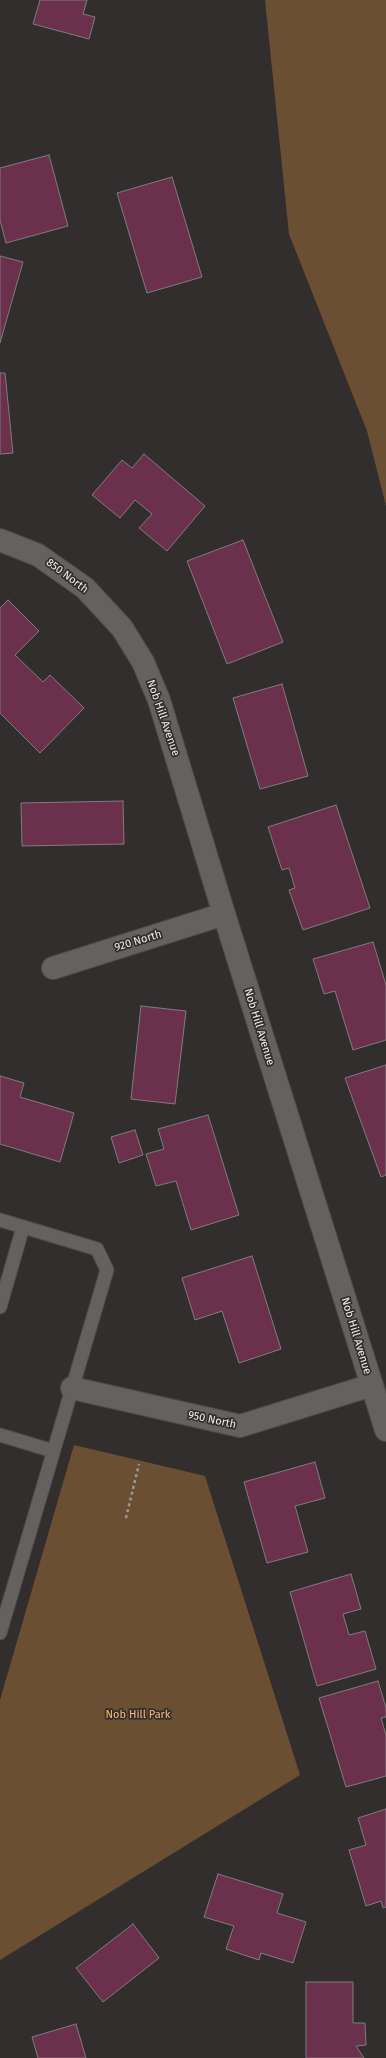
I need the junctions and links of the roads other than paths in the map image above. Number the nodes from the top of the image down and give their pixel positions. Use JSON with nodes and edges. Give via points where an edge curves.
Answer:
{"nodes":[{"id":1,"x":0,"y":540,"type":"edge"},
{"id":2,"x":122,"y":628,"type":"joint"},
{"id":3,"x":224,"y":914,"type":"junction"},
{"id":4,"x":53,"y":968,"type":"dead end"},
{"id":5,"x":0,"y":1220,"type":"edge"},
{"id":6,"x":23,"y":1227,"type":"junction"},
{"id":7,"x":0,"y":1307,"type":"edge"},
{"id":8,"x":372,"y":1385,"type":"junction"},
{"id":9,"x":72,"y":1388,"type":"junction"},
{"id":10,"x":386,"y":1430,"type":"edge"},
{"id":11,"x":0,"y":1435,"type":"edge"},
{"id":12,"x":53,"y":1451,"type":"junction"},
{"id":13,"x":0,"y":1632,"type":"edge"}],
"edges":[{"from":1,"to":2,"type":"street","name":"850 North","via":[[38,555],[85,588]]},
{"from":2,"to":3,"type":"street","name":"Nob Hill Avenue","via":[[143,662],[159,700]]},
{"from":3,"to":4,"type":"street","name":"920 North"},
{"from":3,"to":8,"type":"street","name":"Nob Hill Avenue"},
{"from":5,"to":6,"type":"lane"},
{"from":6,"to":7,"type":"lane"},
{"from":6,"to":9,"type":"lane","via":[[97,1248],[107,1270]]},
{"from":8,"to":9,"type":"street","name":"950 North","via":[[240,1426]]},
{"from":8,"to":10,"type":"street","name":"Nob Hill Avenue"},
{"from":9,"to":12,"type":"lane"},
{"from":11,"to":12,"type":"lane"},
{"from":12,"to":13,"type":"lane"}]}
